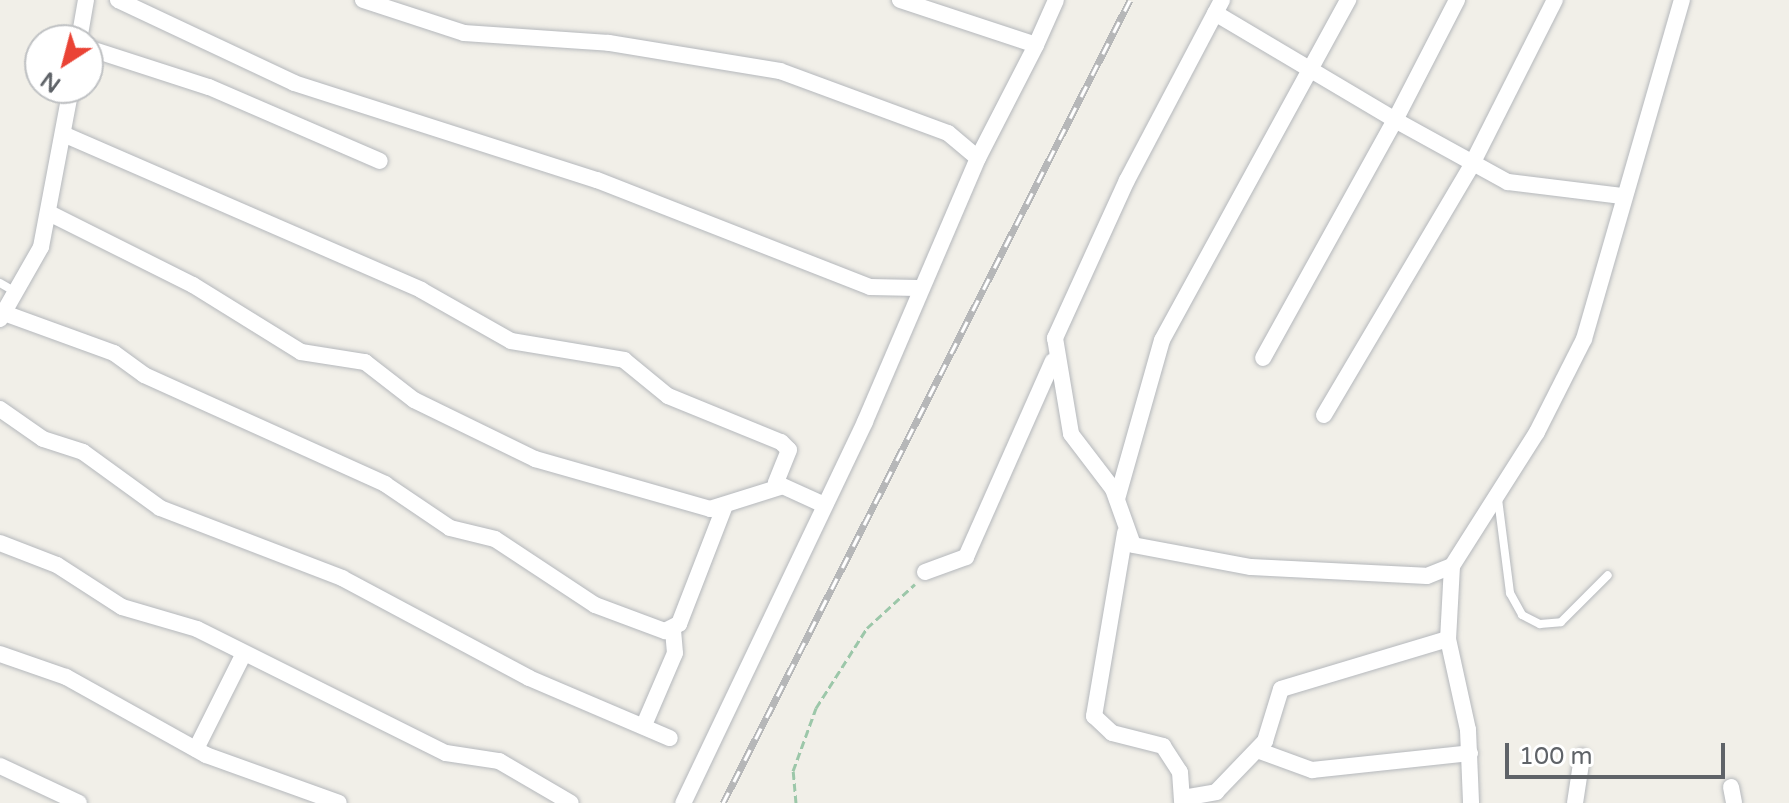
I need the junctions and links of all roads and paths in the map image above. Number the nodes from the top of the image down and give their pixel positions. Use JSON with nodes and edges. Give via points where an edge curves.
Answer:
{"nodes":[{"id":1,"x":86,"y":0,"type":"edge"},
{"id":2,"x":118,"y":0,"type":"edge"},
{"id":3,"x":363,"y":0,"type":"edge"},
{"id":4,"x":900,"y":0,"type":"edge"},
{"id":5,"x":1056,"y":0,"type":"edge"},
{"id":6,"x":1348,"y":0,"type":"edge"},
{"id":7,"x":1457,"y":0,"type":"edge"},
{"id":8,"x":1555,"y":0,"type":"edge"},
{"id":9,"x":1682,"y":0,"type":"edge"},
{"id":10,"x":1219,"y":7,"type":"edge"},
{"id":11,"x":82,"y":24,"type":"edge"},
{"id":12,"x":1036,"y":45,"type":"junction"},
{"id":13,"x":104,"y":53,"type":"edge"},
{"id":14,"x":1312,"y":71,"type":"junction"},
{"id":15,"x":68,"y":104,"type":"edge"},
{"id":16,"x":1395,"y":120,"type":"junction"},
{"id":17,"x":63,"y":134,"type":"junction"},
{"id":18,"x":978,"y":158,"type":"junction"},
{"id":19,"x":380,"y":161,"type":"dead end"},
{"id":20,"x":1471,"y":166,"type":"junction"},
{"id":21,"x":1622,"y":196,"type":"junction"},
{"id":22,"x":51,"y":214,"type":"junction"},
{"id":23,"x":0,"y":283,"type":"edge"},
{"id":24,"x":917,"y":288,"type":"junction"},
{"id":25,"x":18,"y":293,"type":"junction"},
{"id":26,"x":2,"y":316,"type":"edge"},
{"id":27,"x":1263,"y":358,"type":"dead end"},
{"id":28,"x":1053,"y":361,"type":"junction"},
{"id":29,"x":0,"y":409,"type":"edge"},
{"id":30,"x":1324,"y":415,"type":"dead end"},
{"id":31,"x":780,"y":487,"type":"junction"},
{"id":32,"x":1496,"y":490,"type":"junction"},
{"id":33,"x":1117,"y":499,"type":"junction"},
{"id":34,"x":822,"y":504,"type":"junction"},
{"id":35,"x":724,"y":508,"type":"junction"},
{"id":36,"x":1125,"y":533,"type":"junction"},
{"id":37,"x":0,"y":543,"type":"edge"},
{"id":38,"x":1452,"y":566,"type":"junction"},
{"id":39,"x":925,"y":572,"type":"joint"},
{"id":40,"x":1608,"y":575,"type":"dead end"},
{"id":41,"x":673,"y":631,"type":"junction"},
{"id":42,"x":1448,"y":639,"type":"junction"},
{"id":43,"x":244,"y":653,"type":"junction"},
{"id":44,"x":0,"y":654,"type":"edge"},
{"id":45,"x":644,"y":725,"type":"junction"},
{"id":46,"x":670,"y":738,"type":"dead end"},
{"id":47,"x":196,"y":749,"type":"junction"},
{"id":48,"x":1257,"y":750,"type":"junction"},
{"id":49,"x":1470,"y":753,"type":"junction"},
{"id":50,"x":1582,"y":757,"type":"dead end"},
{"id":51,"x":0,"y":766,"type":"edge"},
{"id":52,"x":1182,"y":800,"type":"edge"},
{"id":53,"x":79,"y":803,"type":"edge"},
{"id":54,"x":339,"y":803,"type":"edge"},
{"id":55,"x":571,"y":803,"type":"edge"},
{"id":56,"x":683,"y":803,"type":"edge"},
{"id":57,"x":796,"y":803,"type":"edge"},
{"id":58,"x":1471,"y":803,"type":"edge"},
{"id":59,"x":1575,"y":803,"type":"edge"}],
"edges":[{"from":1,"to":11,"type":"street"},
{"from":2,"to":24,"type":"street","via":[[294,83],[597,180],[870,287]]},
{"from":3,"to":18,"type":"street","via":[[464,33],[609,43],[780,71],[948,133]]},
{"from":4,"to":12,"type":"street"},
{"from":5,"to":12,"type":"street"},
{"from":6,"to":14,"type":"street"},
{"from":7,"to":16,"type":"street"},
{"from":8,"to":20,"type":"street"},
{"from":9,"to":21,"type":"street"},
{"from":10,"to":14,"type":"street"},
{"from":10,"to":28,"type":"street","via":[[1090,256],[1055,338]]},
{"from":12,"to":18,"type":"street"},
{"from":13,"to":19,"type":"street","via":[[209,87]]},
{"from":14,"to":16,"type":"street"},
{"from":14,"to":33,"type":"street","via":[[1225,215],[1162,340]]},
{"from":15,"to":17,"type":"street"},
{"from":16,"to":20,"type":"street"},
{"from":16,"to":27,"type":"street"},
{"from":17,"to":22,"type":"street"},
{"from":17,"to":31,"type":"street","via":[[421,290],[511,341],[624,360],[668,396],[788,447],[776,477]]},
{"from":18,"to":24,"type":"street","via":[[964,203]]},
{"from":20,"to":21,"type":"street","via":[[1528,188]]},
{"from":20,"to":30,"type":"street"},
{"from":21,"to":32,"type":"street","via":[[1584,339],[1537,432]]},
{"from":22,"to":25,"type":"street"},
{"from":22,"to":35,"type":"street","via":[[193,285],[301,352],[365,362],[414,400],[535,459],[607,477],[649,497]]},
{"from":23,"to":25,"type":"lane"},
{"from":24,"to":34,"type":"street","via":[[865,422]]},
{"from":25,"to":26,"type":"street"},
{"from":26,"to":41,"type":"street","via":[[114,353],[144,375],[385,484],[450,528],[495,539],[595,605]]},
{"from":28,"to":33,"type":"street","via":[[1071,434]]},
{"from":28,"to":39,"type":"street","via":[[966,557]]},
{"from":29,"to":45,"type":"street","via":[[43,439],[83,452],[160,508],[342,578],[529,678]]},
{"from":31,"to":34,"type":"street"},
{"from":31,"to":35,"type":"street"},
{"from":32,"to":38,"type":"street"},
{"from":32,"to":40,"type":"lane","via":[[1510,593],[1522,615],[1540,624],[1561,622]]},
{"from":33,"to":36,"type":"street"},
{"from":34,"to":56,"type":"street"},
{"from":35,"to":41,"type":"street"},
{"from":36,"to":38,"type":"street","via":[[1139,547],[1251,567],[1427,576]]},
{"from":36,"to":52,"type":"street","via":[[1094,716],[1112,733],[1163,746],[1175,759]]},
{"from":37,"to":43,"type":"street","via":[[57,565],[122,607],[176,620]]},
{"from":38,"to":42,"type":"street"},
{"from":39,"to":57,"type":"path","via":[[867,628],[816,708],[793,771]]},
{"from":41,"to":45,"type":"street","via":[[675,653]]},
{"from":42,"to":48,"type":"street","via":[[1281,689],[1268,736]]},
{"from":42,"to":49,"type":"street"},
{"from":43,"to":47,"type":"street"},
{"from":43,"to":55,"type":"street","via":[[446,753],[499,761]]},
{"from":44,"to":47,"type":"street","via":[[66,677]]},
{"from":45,"to":46,"type":"street"},
{"from":47,"to":54,"type":"street"},
{"from":48,"to":49,"type":"street","via":[[1312,770]]},
{"from":48,"to":52,"type":"street","via":[[1216,792]]},
{"from":49,"to":58,"type":"street"},
{"from":50,"to":59,"type":"street"},
{"from":51,"to":53,"type":"street"}]}
